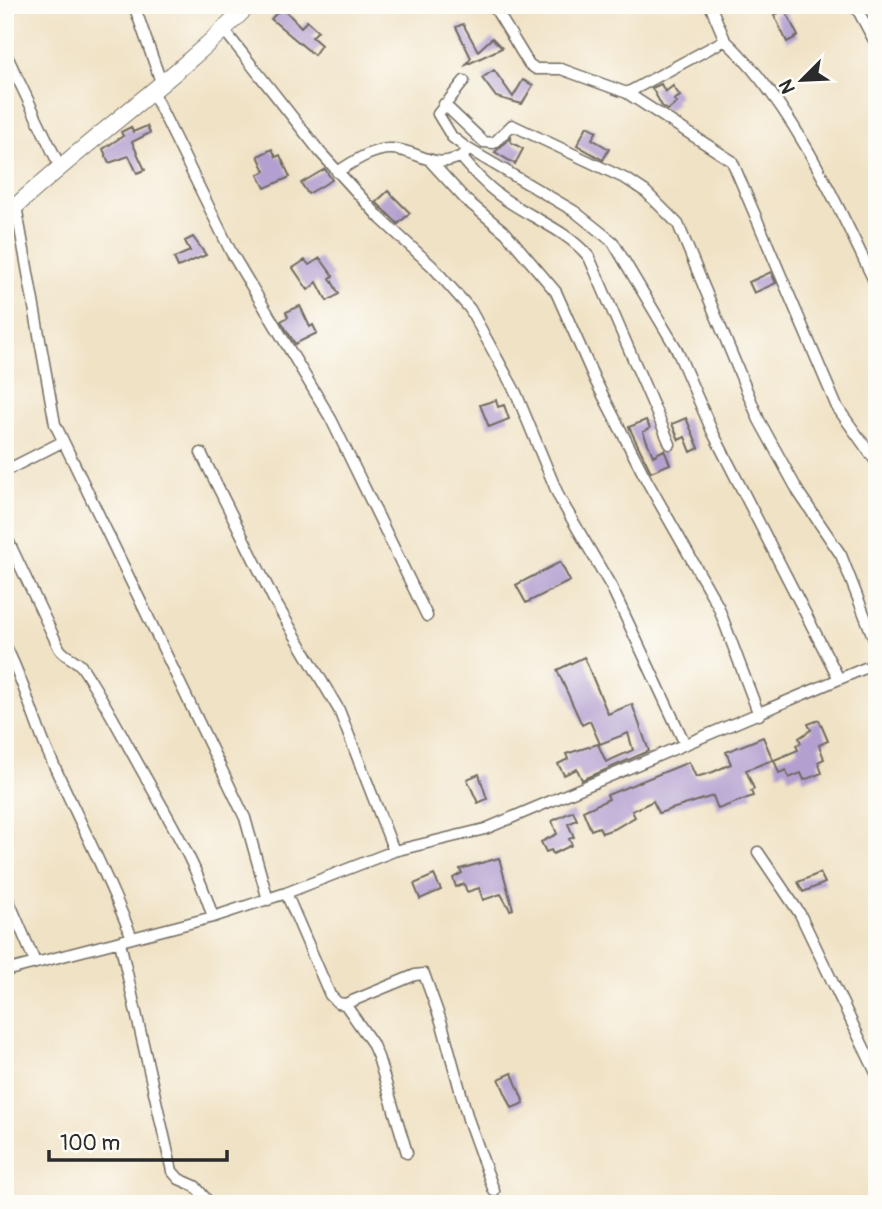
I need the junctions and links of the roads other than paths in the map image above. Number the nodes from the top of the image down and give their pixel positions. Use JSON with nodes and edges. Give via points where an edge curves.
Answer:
{"nodes":[{"id":1,"x":134,"y":5,"type":"edge"},
{"id":2,"x":249,"y":5,"type":"edge"},
{"id":3,"x":493,"y":5,"type":"edge"},
{"id":4,"x":710,"y":5,"type":"edge"},
{"id":5,"x":855,"y":5,"type":"edge"},
{"id":6,"x":224,"y":30,"type":"junction"},
{"id":7,"x":725,"y":40,"type":"junction"},
{"id":8,"x":877,"y":46,"type":"edge"},
{"id":9,"x":5,"y":52,"type":"edge"},
{"id":10,"x":464,"y":81,"type":"dead end"},
{"id":11,"x":156,"y":87,"type":"junction"},
{"id":12,"x":628,"y":93,"type":"junction"},
{"id":13,"x":444,"y":104,"type":"junction"},
{"id":14,"x":466,"y":154,"type":"junction"},
{"id":15,"x":431,"y":162,"type":"junction"},
{"id":16,"x":60,"y":167,"type":"junction"},
{"id":17,"x":337,"y":172,"type":"junction"},
{"id":18,"x":11,"y":211,"type":"edge"},
{"id":19,"x":877,"y":287,"type":"edge"},
{"id":20,"x":62,"y":442,"type":"junction"},
{"id":21,"x":670,"y":444,"type":"dead end"},
{"id":22,"x":201,"y":453,"type":"dead end"},
{"id":23,"x":877,"y":463,"type":"edge"},
{"id":24,"x":5,"y":471,"type":"edge"},
{"id":25,"x":5,"y":534,"type":"edge"},
{"id":26,"x":427,"y":616,"type":"dead end"},
{"id":27,"x":5,"y":645,"type":"edge"},
{"id":28,"x":877,"y":646,"type":"edge"},
{"id":29,"x":877,"y":663,"type":"edge"},
{"id":30,"x":839,"y":679,"type":"junction"},
{"id":31,"x":759,"y":715,"type":"junction"},
{"id":32,"x":685,"y":744,"type":"junction"},
{"id":33,"x":394,"y":851,"type":"junction"},
{"id":34,"x":758,"y":852,"type":"dead end"},
{"id":35,"x":5,"y":892,"type":"edge"},
{"id":36,"x":286,"y":893,"type":"junction"},
{"id":37,"x":268,"y":900,"type":"junction"},
{"id":38,"x":213,"y":917,"type":"junction"},
{"id":39,"x":126,"y":940,"type":"junction"},
{"id":40,"x":35,"y":962,"type":"junction"},
{"id":41,"x":5,"y":971,"type":"edge"},
{"id":42,"x":345,"y":1004,"type":"junction"},
{"id":43,"x":877,"y":1075,"type":"edge"},
{"id":44,"x":407,"y":1153,"type":"dead end"},
{"id":45,"x":494,"y":1191,"type":"dead end"},
{"id":46,"x":210,"y":1204,"type":"edge"}],
"edges":[{"from":1,"to":11,"type":"street"},
{"from":2,"to":6,"type":"street"},
{"from":3,"to":12,"type":"street","via":[[536,69],[561,69]]},
{"from":4,"to":7,"type":"street"},
{"from":5,"to":8,"type":"street"},
{"from":6,"to":11,"type":"street"},
{"from":6,"to":17,"type":"street"},
{"from":7,"to":12,"type":"street"},
{"from":7,"to":19,"type":"street","via":[[764,86],[820,173]]},
{"from":9,"to":16,"type":"street"},
{"from":10,"to":13,"type":"street"},
{"from":11,"to":16,"type":"street"},
{"from":11,"to":26,"type":"street","via":[[231,252],[331,419]]},
{"from":12,"to":23,"type":"street","via":[[732,161],[837,407]]},
{"from":13,"to":14,"type":"street","via":[[438,114]]},
{"from":13,"to":28,"type":"street","via":[[484,142],[494,143],[512,125],[628,180],[678,224],[760,420],[799,492],[841,555]]},
{"from":14,"to":15,"type":"street"},
{"from":14,"to":21,"type":"street","via":[[479,178],[500,196],[573,241],[589,257]]},
{"from":14,"to":30,"type":"street","via":[[574,211],[613,242],[677,348],[712,431]]},
{"from":15,"to":17,"type":"street","via":[[388,149]]},
{"from":15,"to":31,"type":"street","via":[[506,233],[556,292],[647,481],[718,606]]},
{"from":16,"to":18,"type":"street"},
{"from":17,"to":32,"type":"street","via":[[470,309],[516,393],[559,497],[612,588]]},
{"from":18,"to":20,"type":"street"},
{"from":20,"to":24,"type":"street"},
{"from":20,"to":37,"type":"street","via":[[245,818]]},
{"from":22,"to":33,"type":"street","via":[[274,600],[339,710]]},
{"from":25,"to":38,"type":"street","via":[[59,648],[77,661],[94,686],[173,822]]},
{"from":27,"to":39,"type":"street","via":[[25,687],[33,718],[108,876]]},
{"from":29,"to":30,"type":"street"},
{"from":30,"to":31,"type":"street"},
{"from":31,"to":32,"type":"street"},
{"from":32,"to":33,"type":"street","via":[[496,825]]},
{"from":33,"to":36,"type":"street"},
{"from":34,"to":43,"type":"street","via":[[800,914]]},
{"from":35,"to":40,"type":"street"},
{"from":36,"to":37,"type":"street"},
{"from":36,"to":42,"type":"street","via":[[330,995]]},
{"from":37,"to":38,"type":"street"},
{"from":38,"to":39,"type":"street"},
{"from":39,"to":40,"type":"street"},
{"from":39,"to":46,"type":"street","via":[[172,1171],[195,1186]]},
{"from":40,"to":41,"type":"street"},
{"from":42,"to":44,"type":"street","via":[[378,1057]]},
{"from":42,"to":45,"type":"street","via":[[424,974]]}]}
